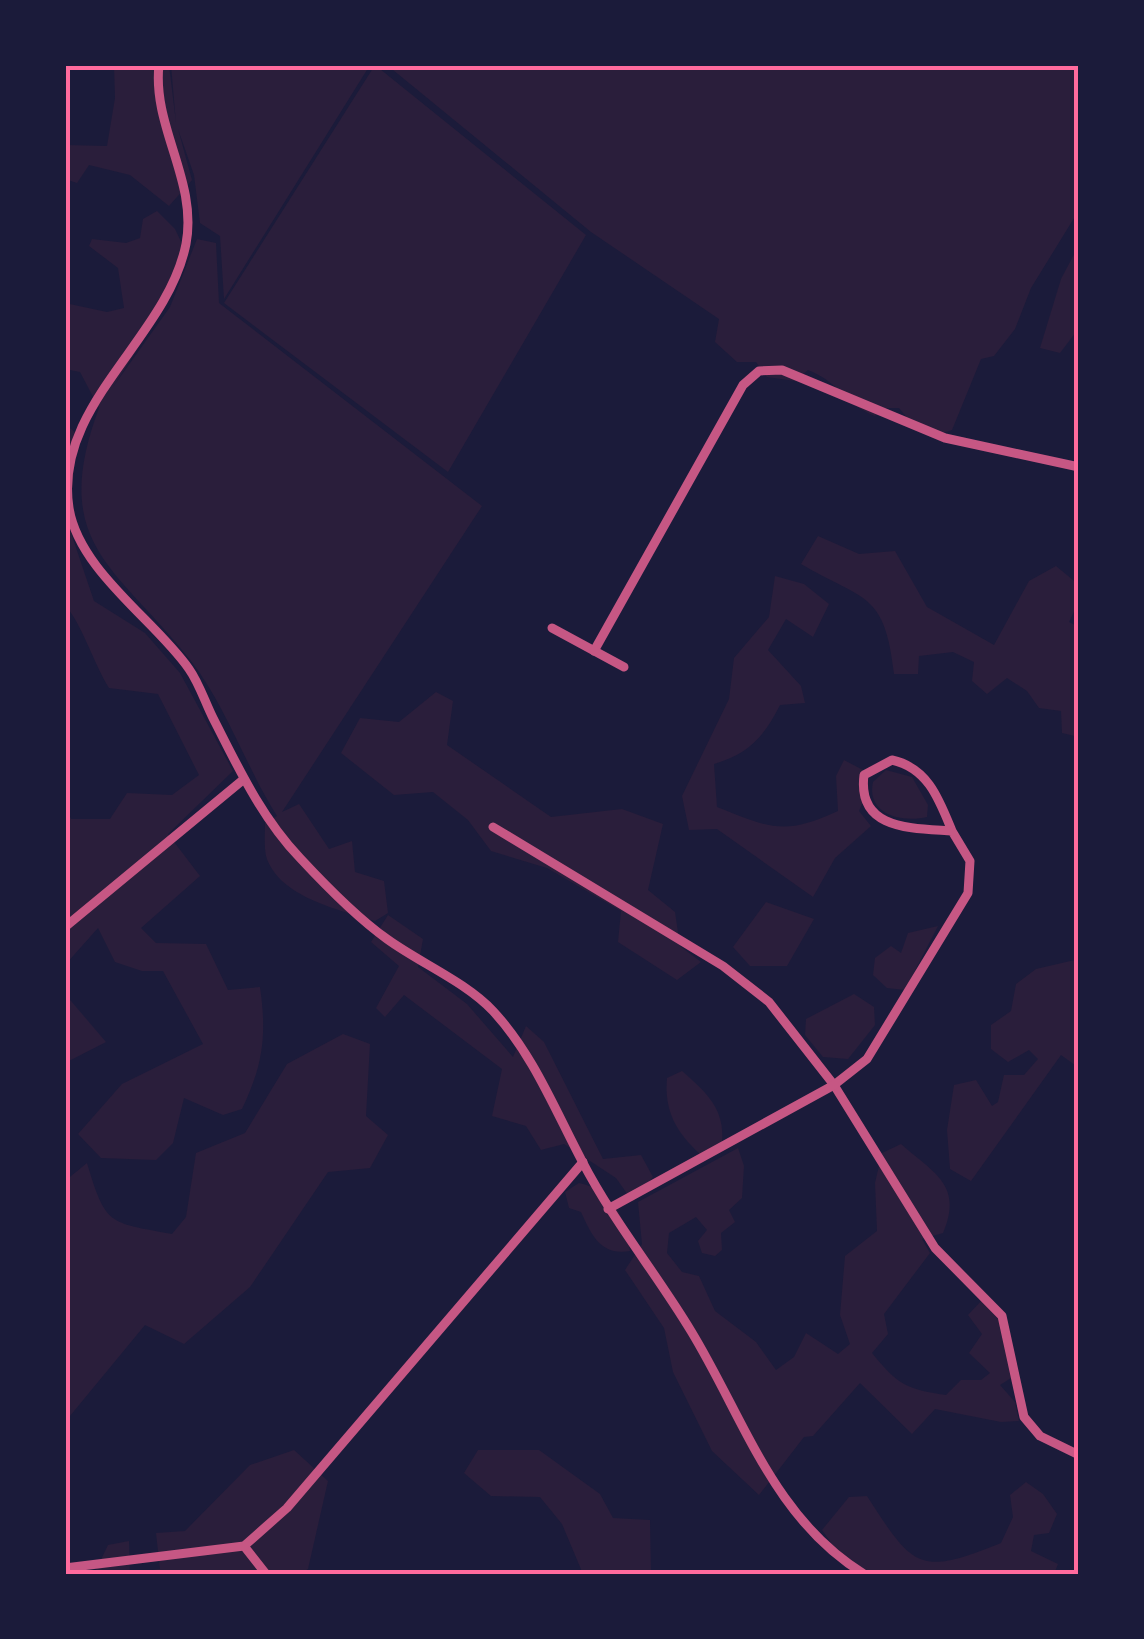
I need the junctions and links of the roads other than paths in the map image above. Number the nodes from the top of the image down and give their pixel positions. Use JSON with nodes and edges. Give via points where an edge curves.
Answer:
{"nodes":[{"id":1,"x":159,"y":65,"type":"edge"},
{"id":2,"x":1079,"y":467,"type":"edge"},
{"id":3,"x":67,"y":511,"type":"edge"},
{"id":4,"x":552,"y":628,"type":"dead end"},
{"id":5,"x":594,"y":650,"type":"junction"},
{"id":6,"x":624,"y":667,"type":"dead end"},
{"id":7,"x":244,"y":779,"type":"junction"},
{"id":8,"x":494,"y":828,"type":"dead end"},
{"id":9,"x":952,"y":830,"type":"junction"},
{"id":10,"x":65,"y":926,"type":"edge"},
{"id":11,"x":834,"y":1085,"type":"junction"},
{"id":12,"x":583,"y":1162,"type":"junction"},
{"id":13,"x":608,"y":1208,"type":"junction"},
{"id":14,"x":1079,"y":1456,"type":"edge"},
{"id":15,"x":244,"y":1546,"type":"junction"},
{"id":16,"x":65,"y":1568,"type":"edge"},
{"id":17,"x":266,"y":1574,"type":"edge"},
{"id":18,"x":864,"y":1574,"type":"edge"}],
"edges":[{"from":1,"to":3,"type":"street","via":[[166,128],[184,180],[186,244],[162,302],[92,406],[70,464]]},
{"from":2,"to":5,"type":"street","via":[[945,438],[782,370],[760,371],[743,385]]},
{"from":3,"to":7,"type":"street","via":[[126,604],[188,668]]},
{"from":4,"to":5,"type":"street"},
{"from":5,"to":6,"type":"street"},
{"from":7,"to":10,"type":"street"},
{"from":7,"to":12,"type":"street","via":[[300,858],[383,936],[492,1008],[530,1060]]},
{"from":8,"to":11,"type":"street","via":[[722,966],[769,1002]]},
{"from":9,"to":9,"type":"street","via":[[881,822],[868,810],[864,775],[892,760],[912,764],[926,777]]},
{"from":9,"to":11,"type":"street","via":[[970,862],[968,894],[867,1060]]},
{"from":11,"to":13,"type":"street"},
{"from":11,"to":14,"type":"street","via":[[936,1248],[1002,1316],[1024,1417],[1040,1436]]},
{"from":12,"to":13,"type":"street"},
{"from":12,"to":15,"type":"street","via":[[287,1508]]},
{"from":13,"to":18,"type":"street","via":[[692,1333],[795,1515],[837,1558]]},
{"from":15,"to":16,"type":"street"},
{"from":15,"to":17,"type":"street"}]}
